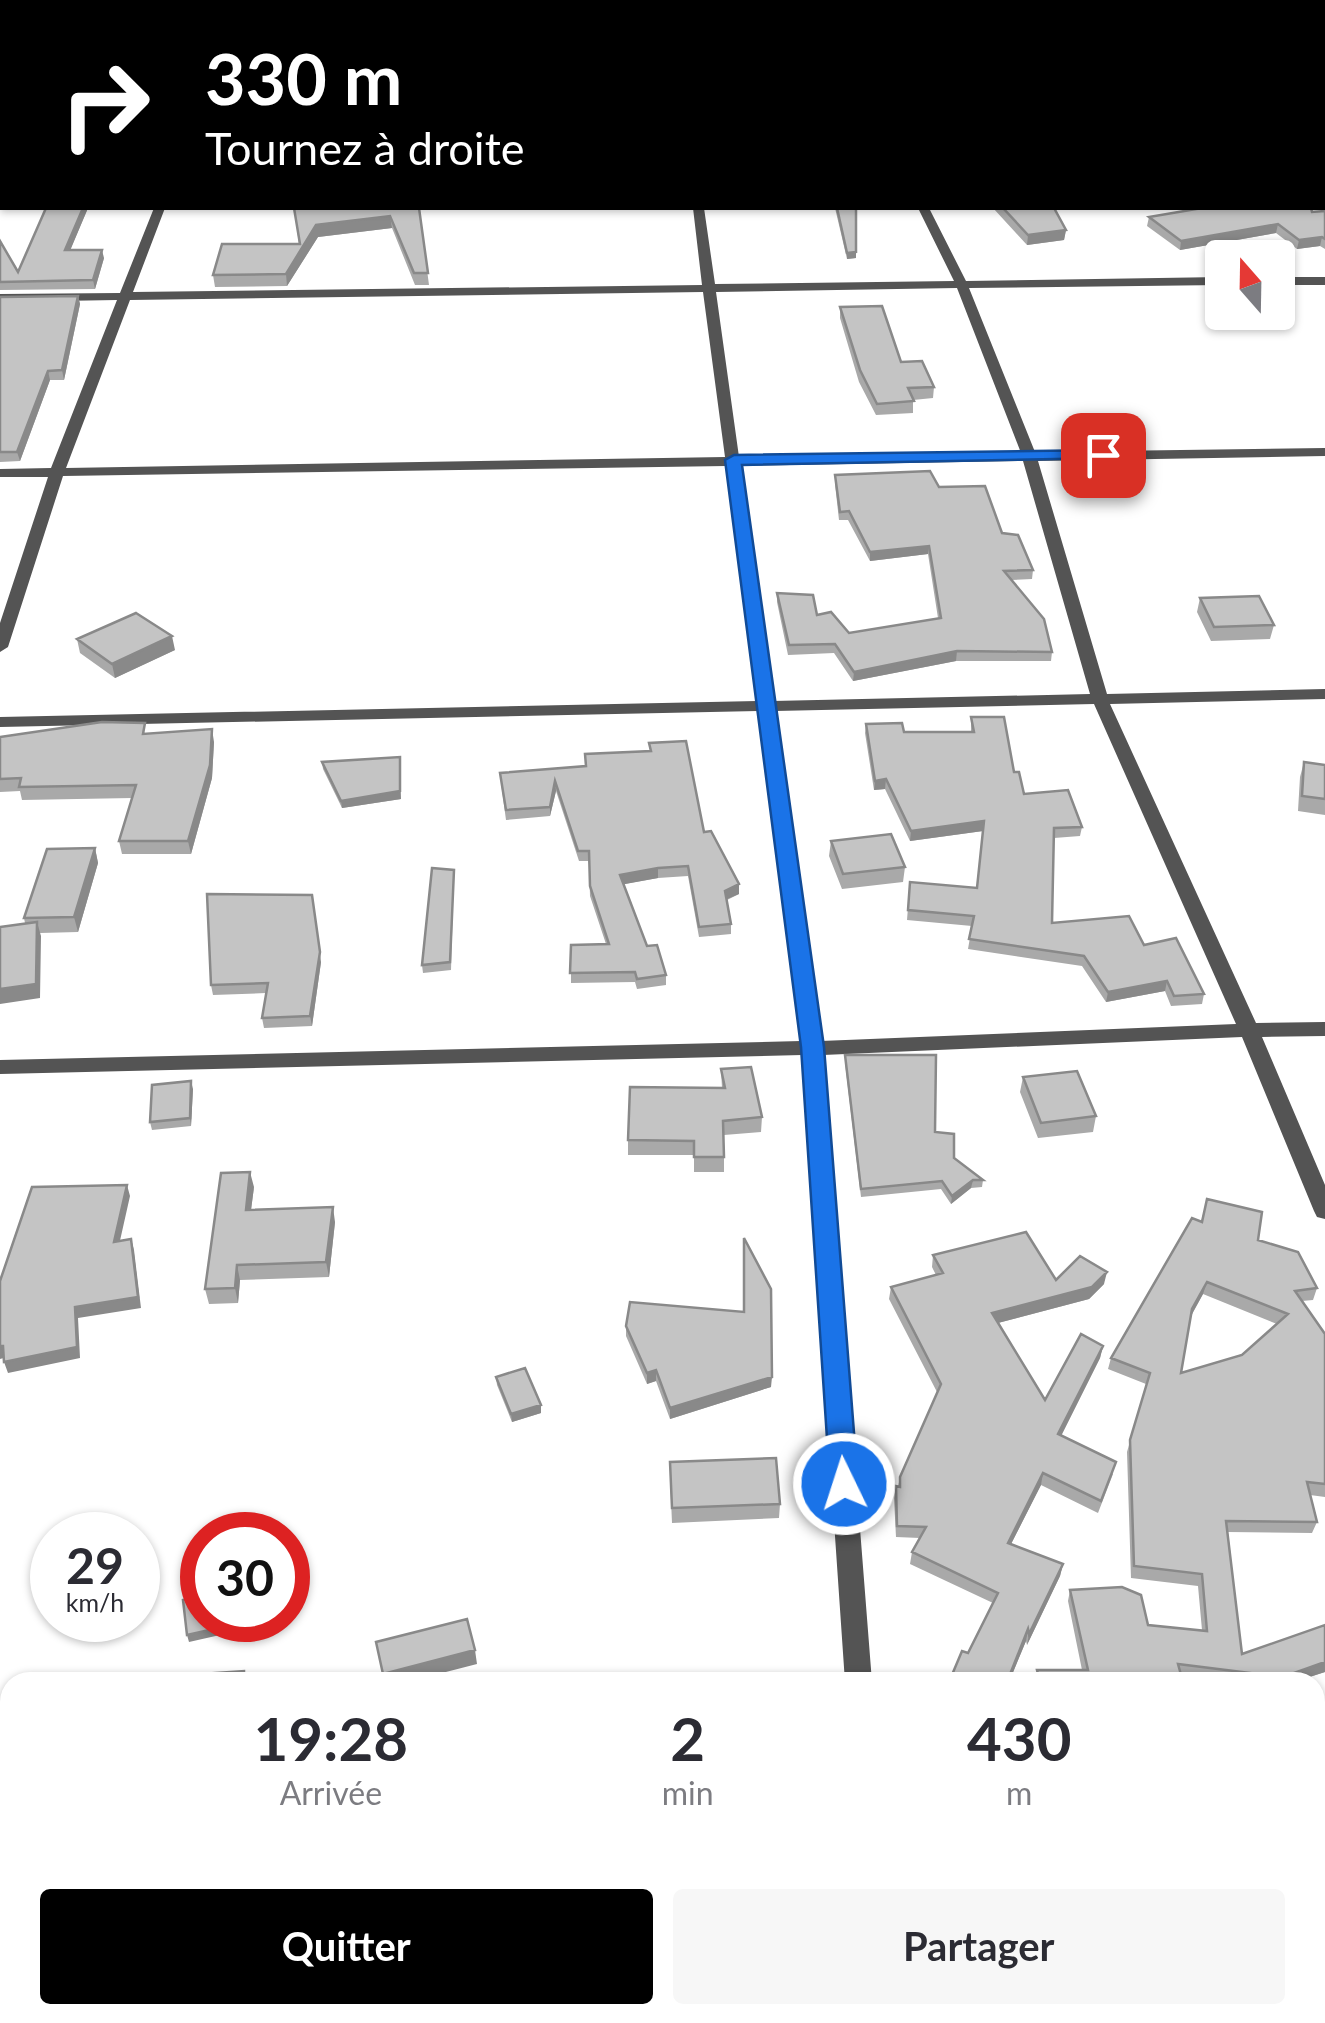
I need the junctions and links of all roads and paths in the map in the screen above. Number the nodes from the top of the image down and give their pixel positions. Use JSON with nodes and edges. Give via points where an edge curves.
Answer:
{"nodes":[{"id":1,"x":159,"y":210,"type":"edge"},
{"id":2,"x":698,"y":210,"type":"edge"},
{"id":3,"x":925,"y":210,"type":"edge"},
{"id":4,"x":1205,"y":281,"type":"edge"},
{"id":5,"x":1295,"y":281,"type":"edge"},
{"id":6,"x":1325,"y":281,"type":"edge"},
{"id":7,"x":961,"y":283,"type":"junction"},
{"id":8,"x":706,"y":288,"type":"junction"},
{"id":9,"x":124,"y":296,"type":"junction"},
{"id":10,"x":0,"y":298,"type":"edge"},
{"id":11,"x":1325,"y":452,"type":"edge"},
{"id":12,"x":1029,"y":456,"type":"junction"},
{"id":13,"x":734,"y":460,"type":"junction"},
{"id":14,"x":57,"y":472,"type":"junction"},
{"id":15,"x":0,"y":473,"type":"edge"},
{"id":16,"x":0,"y":647,"type":"edge"},
{"id":17,"x":1325,"y":694,"type":"edge"},
{"id":18,"x":1100,"y":699,"type":"junction"},
{"id":19,"x":766,"y":703,"type":"junction"},
{"id":20,"x":0,"y":722,"type":"edge"},
{"id":21,"x":1325,"y":1029,"type":"edge"},
{"id":22,"x":1249,"y":1030,"type":"junction"},
{"id":23,"x":812,"y":1047,"type":"junction"},
{"id":24,"x":0,"y":1066,"type":"edge"},
{"id":25,"x":1325,"y":1211,"type":"edge"},
{"id":26,"x":857,"y":1672,"type":"edge"}],
"edges":[{"from":1,"to":9,"type":"street"},
{"from":2,"to":8,"type":"street"},
{"from":3,"to":7,"type":"street"},
{"from":4,"to":7,"type":"street"},
{"from":5,"to":6,"type":"street"},
{"from":7,"to":8,"type":"street"},
{"from":7,"to":12,"type":"street"},
{"from":8,"to":9,"type":"street"},
{"from":8,"to":13,"type":"street"},
{"from":9,"to":10,"type":"street"},
{"from":9,"to":14,"type":"street"},
{"from":11,"to":12,"type":"street"},
{"from":12,"to":13,"type":"street"},
{"from":12,"to":18,"type":"street"},
{"from":13,"to":14,"type":"street"},
{"from":13,"to":19,"type":"street"},
{"from":14,"to":15,"type":"street"},
{"from":14,"to":16,"type":"street"},
{"from":17,"to":18,"type":"street"},
{"from":18,"to":19,"type":"street"},
{"from":18,"to":22,"type":"street"},
{"from":19,"to":20,"type":"street"},
{"from":19,"to":23,"type":"street"},
{"from":21,"to":22,"type":"street"},
{"from":22,"to":23,"type":"street"},
{"from":22,"to":25,"type":"street"},
{"from":23,"to":24,"type":"street"},
{"from":23,"to":26,"type":"street"}]}
